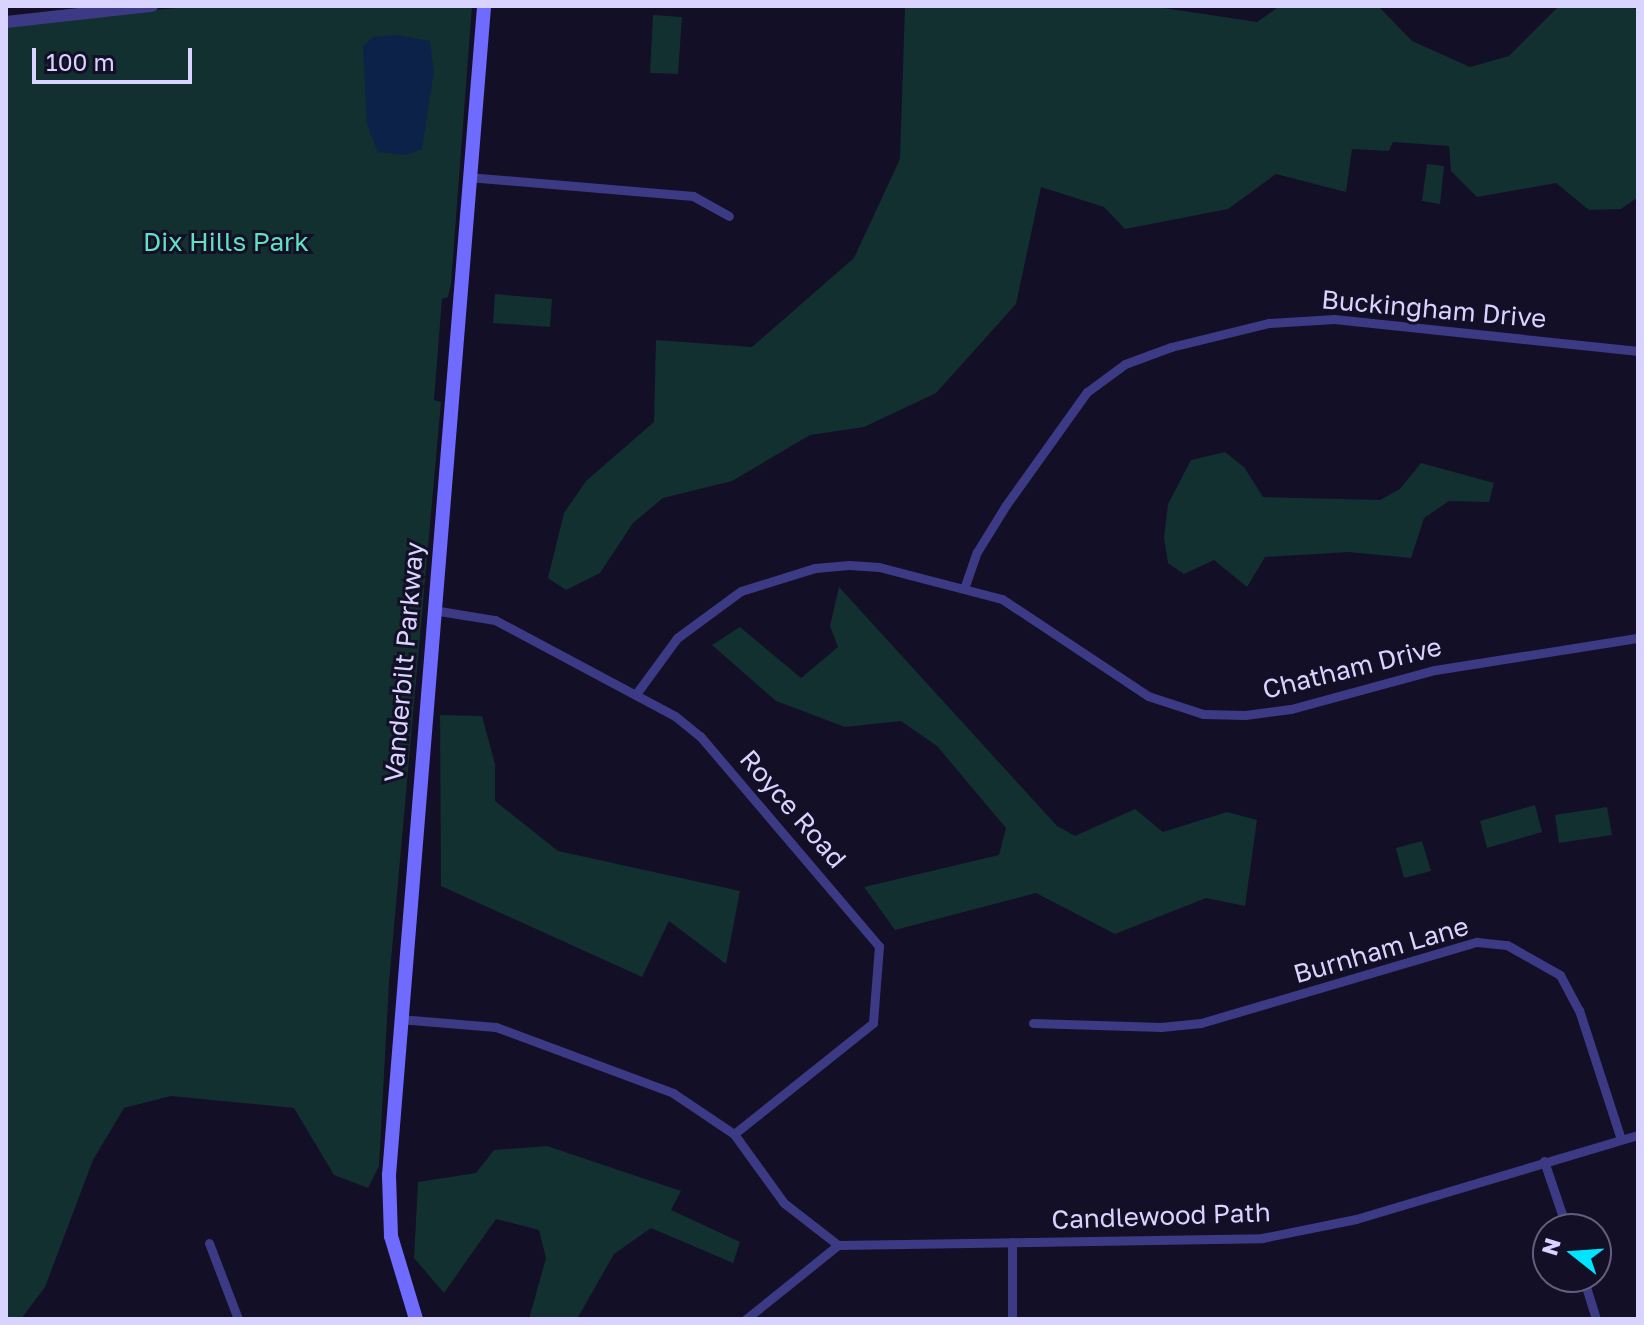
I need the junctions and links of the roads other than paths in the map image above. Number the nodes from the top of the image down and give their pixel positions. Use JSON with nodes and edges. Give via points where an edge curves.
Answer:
{"nodes":[{"id":1,"x":152,"y":6,"type":"edge"},
{"id":2,"x":484,"y":6,"type":"edge"},
{"id":3,"x":6,"y":22,"type":"edge"},
{"id":4,"x":468,"y":177,"type":"junction"},
{"id":5,"x":729,"y":216,"type":"dead end"},
{"id":6,"x":1638,"y":351,"type":"edge"},
{"id":7,"x":965,"y":586,"type":"junction"},
{"id":8,"x":433,"y":610,"type":"junction"},
{"id":9,"x":1638,"y":638,"type":"edge"},
{"id":10,"x":636,"y":694,"type":"junction"},
{"id":11,"x":399,"y":1019,"type":"junction"},
{"id":12,"x":1033,"y":1023,"type":"dead end"},
{"id":13,"x":734,"y":1134,"type":"junction"},
{"id":14,"x":1638,"y":1135,"type":"edge"},
{"id":15,"x":1621,"y":1139,"type":"junction"},
{"id":16,"x":1544,"y":1161,"type":"junction"},
{"id":17,"x":1562,"y":1213,"type":"edge"},
{"id":18,"x":1012,"y":1242,"type":"junction"},
{"id":19,"x":209,"y":1243,"type":"dead end"},
{"id":20,"x":838,"y":1245,"type":"junction"},
{"id":21,"x":1588,"y":1293,"type":"edge"},
{"id":22,"x":238,"y":1319,"type":"edge"},
{"id":23,"x":416,"y":1319,"type":"edge"},
{"id":24,"x":746,"y":1319,"type":"edge"},
{"id":25,"x":1012,"y":1319,"type":"edge"},
{"id":26,"x":1596,"y":1319,"type":"edge"}],
"edges":[{"from":1,"to":3,"type":"street"},
{"from":2,"to":4,"type":"main road","name":"Vanderbilt Parkway"},
{"from":4,"to":5,"type":"street","via":[[693,196]]},
{"from":4,"to":8,"type":"main road","name":"Vanderbilt Parkway"},
{"from":6,"to":7,"type":"street","name":"Buckingham Drive","via":[[1334,319],[1269,323],[1171,347],[1125,364],[1087,392],[1006,505],[977,552]]},
{"from":7,"to":9,"type":"street","name":"Chatham Drive","via":[[1002,599],[1148,696],[1203,714],[1291,709],[1435,670]]},
{"from":7,"to":10,"type":"street","name":"Chatham Drive","via":[[849,565],[778,577],[705,613],[669,646]]},
{"from":8,"to":10,"type":"street","name":"Royce Road","via":[[495,620]]},
{"from":8,"to":11,"type":"main road","name":"Vanderbilt Parkway"},
{"from":10,"to":13,"type":"street","name":"Royce Road","via":[[700,736],[879,946],[873,1023]]},
{"from":11,"to":13,"type":"street","via":[[496,1027],[536,1038],[673,1093]]},
{"from":11,"to":23,"type":"main road","name":"Vanderbilt Parkway","via":[[389,1175],[391,1236]]},
{"from":12,"to":15,"type":"street","name":"Burnham Lane","via":[[1201,1023],[1477,942],[1507,945],[1560,975],[1579,1010]]},
{"from":13,"to":20,"type":"street","via":[[784,1203]]},
{"from":14,"to":15,"type":"street","name":"Candlewood Path"},
{"from":15,"to":16,"type":"street","name":"Candlewood Path"},
{"from":16,"to":17,"type":"street"},
{"from":16,"to":18,"type":"street","name":"Candlewood Path","via":[[1356,1219],[1262,1238]]},
{"from":18,"to":20,"type":"street","name":"Candlewood Path"},
{"from":18,"to":25,"type":"street"},
{"from":19,"to":22,"type":"street"},
{"from":20,"to":24,"type":"street"},
{"from":21,"to":26,"type":"street"}]}
